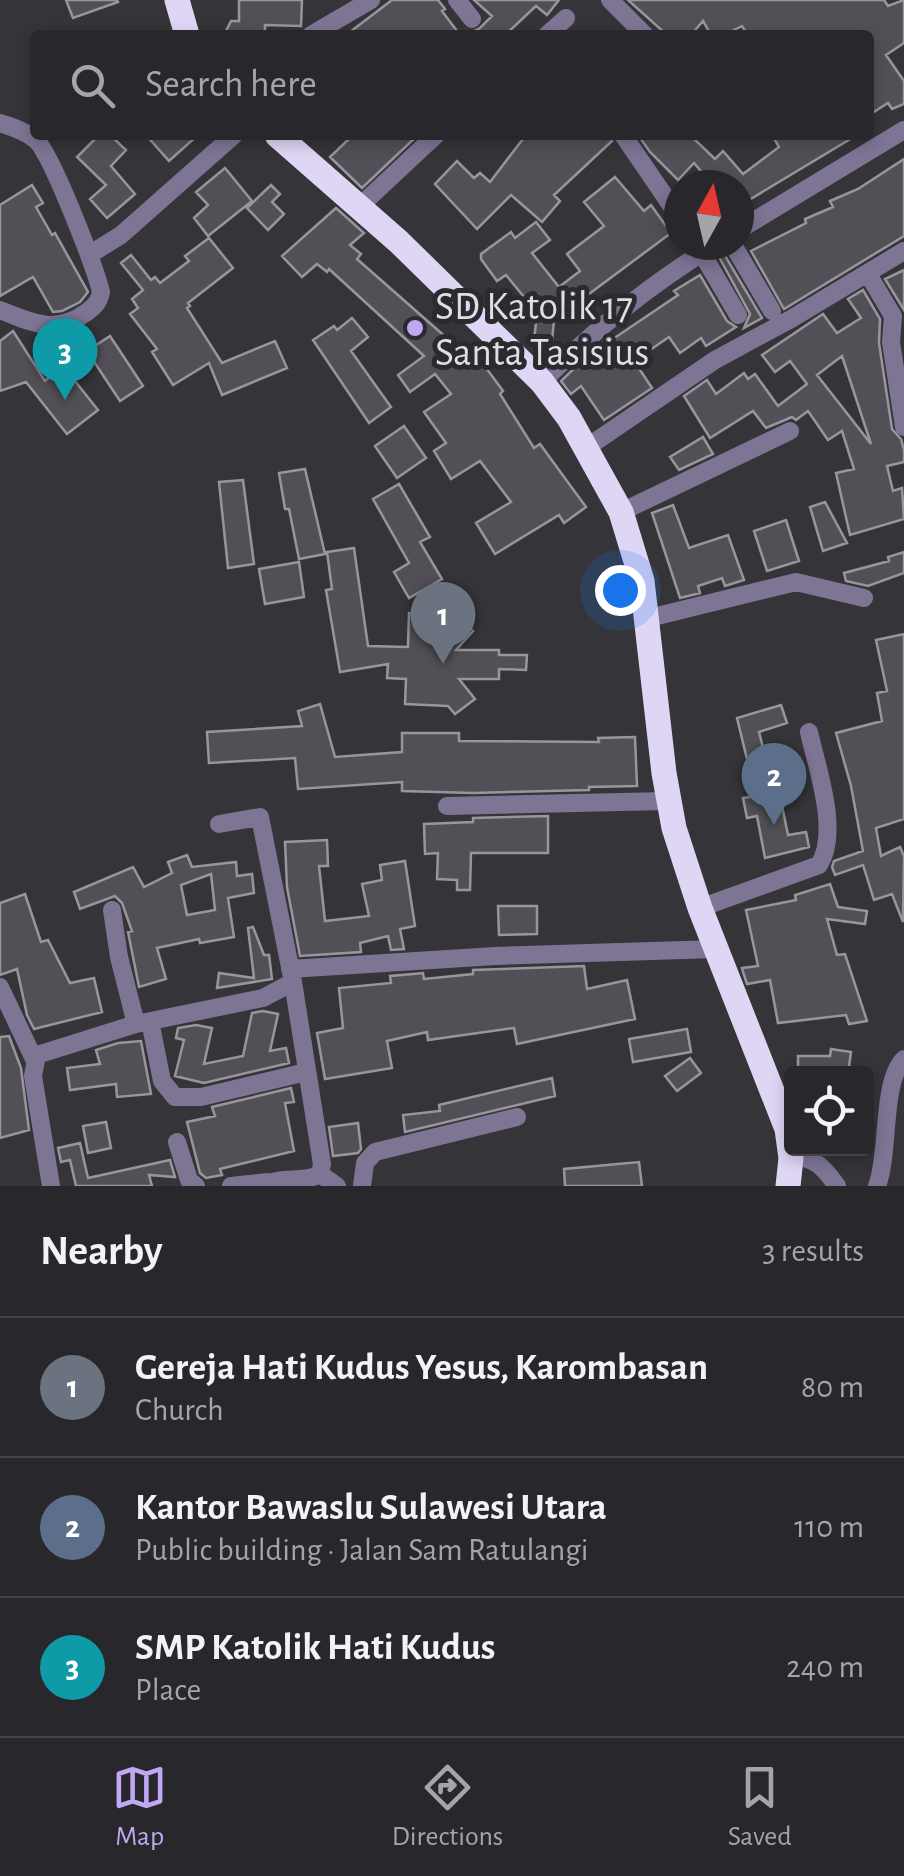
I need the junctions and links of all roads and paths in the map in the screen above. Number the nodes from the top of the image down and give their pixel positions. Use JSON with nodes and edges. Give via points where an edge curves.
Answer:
{"nodes":[{"id":1,"x":177,"y":0,"type":"edge"},
{"id":2,"x":371,"y":0,"type":"edge"},
{"id":3,"x":456,"y":0,"type":"edge"},
{"id":4,"x":610,"y":0,"type":"edge"},
{"id":5,"x":566,"y":18,"type":"dead end"},
{"id":6,"x":472,"y":19,"type":"dead end"},
{"id":7,"x":185,"y":30,"type":"edge"},
{"id":8,"x":320,"y":30,"type":"edge"},
{"id":9,"x":553,"y":30,"type":"edge"},
{"id":10,"x":640,"y":30,"type":"edge"},
{"id":11,"x":0,"y":123,"type":"edge"},
{"id":12,"x":904,"y":130,"type":"edge"},
{"id":13,"x":30,"y":136,"type":"edge"},
{"id":14,"x":35,"y":140,"type":"edge"},
{"id":15,"x":228,"y":140,"type":"edge"},
{"id":16,"x":284,"y":140,"type":"edge"},
{"id":17,"x":431,"y":140,"type":"edge"},
{"id":18,"x":626,"y":140,"type":"edge"},
{"id":19,"x":664,"y":196,"type":"edge"},
{"id":20,"x":360,"y":206,"type":"junction"},
{"id":21,"x":754,"y":221,"type":"edge"},
{"id":22,"x":904,"y":250,"type":"edge"},
{"id":23,"x":89,"y":255,"type":"junction"},
{"id":24,"x":688,"y":260,"type":"edge"},
{"id":25,"x":711,"y":260,"type":"edge"},
{"id":26,"x":742,"y":260,"type":"edge"},
{"id":27,"x":868,"y":274,"type":"junction"},
{"id":28,"x":0,"y":310,"type":"edge"},
{"id":29,"x":772,"y":311,"type":"dead end"},
{"id":30,"x":738,"y":315,"type":"dead end"},
{"id":31,"x":542,"y":382,"type":"junction"},
{"id":32,"x":904,"y":428,"type":"edge"},
{"id":33,"x":790,"y":431,"type":"dead end"},
{"id":34,"x":586,"y":448,"type":"junction"},
{"id":35,"x":622,"y":512,"type":"junction"},
{"id":36,"x":864,"y":598,"type":"dead end"},
{"id":37,"x":644,"y":620,"type":"junction"},
{"id":38,"x":809,"y":732,"type":"dead end"},
{"id":39,"x":668,"y":800,"type":"junction"},
{"id":40,"x":447,"y":806,"type":"dead end"},
{"id":41,"x":220,"y":824,"type":"dead end"},
{"id":42,"x":700,"y":908,"type":"junction"},
{"id":43,"x":112,"y":910,"type":"dead end"},
{"id":44,"x":716,"y":949,"type":"junction"},
{"id":45,"x":292,"y":976,"type":"junction"},
{"id":46,"x":0,"y":986,"type":"edge"},
{"id":47,"x":143,"y":1022,"type":"junction"},
{"id":48,"x":34,"y":1059,"type":"junction"},
{"id":49,"x":904,"y":1059,"type":"edge"},
{"id":50,"x":306,"y":1072,"type":"junction"},
{"id":51,"x":517,"y":1117,"type":"dead end"},
{"id":52,"x":177,"y":1142,"type":"dead end"},
{"id":53,"x":791,"y":1158,"type":"junction"},
{"id":54,"x":320,"y":1174,"type":"junction"},
{"id":55,"x":266,"y":1184,"type":"edge"},
{"id":56,"x":51,"y":1186,"type":"edge"},
{"id":57,"x":196,"y":1186,"type":"edge"},
{"id":58,"x":231,"y":1186,"type":"edge"},
{"id":59,"x":337,"y":1186,"type":"edge"},
{"id":60,"x":362,"y":1186,"type":"edge"},
{"id":61,"x":788,"y":1186,"type":"edge"},
{"id":62,"x":837,"y":1186,"type":"edge"},
{"id":63,"x":877,"y":1186,"type":"edge"}],
"edges":[{"from":1,"to":7,"type":"highway"},
{"from":2,"to":8,"type":"street"},
{"from":3,"to":6,"type":"street"},
{"from":4,"to":10,"type":"street"},
{"from":5,"to":9,"type":"street"},
{"from":11,"to":13,"type":"street"},
{"from":12,"to":21,"type":"street"},
{"from":14,"to":23,"type":"street"},
{"from":15,"to":23,"type":"street","via":[[121,236]]},
{"from":16,"to":20,"type":"highway"},
{"from":17,"to":20,"type":"street"},
{"from":18,"to":19,"type":"street"},
{"from":20,"to":31,"type":"highway"},
{"from":22,"to":27,"type":"street"},
{"from":23,"to":28,"type":"street","via":[[102,292],[82,316],[51,328]]},
{"from":24,"to":31,"type":"street"},
{"from":25,"to":30,"type":"street"},
{"from":26,"to":29,"type":"street"},
{"from":27,"to":32,"type":"street","via":[[893,316]]},
{"from":27,"to":34,"type":"street","via":[[716,360]]},
{"from":31,"to":34,"type":"highway"},
{"from":33,"to":35,"type":"street"},
{"from":34,"to":35,"type":"highway"},
{"from":35,"to":37,"type":"highway","via":[[642,581]]},
{"from":36,"to":37,"type":"street","via":[[796,582]]},
{"from":37,"to":39,"type":"highway"},
{"from":38,"to":42,"type":"street","via":[[827,824],[820,865]]},
{"from":39,"to":40,"type":"street"},
{"from":39,"to":42,"type":"highway"},
{"from":41,"to":45,"type":"street","via":[[260,817]]},
{"from":42,"to":44,"type":"highway"},
{"from":43,"to":47,"type":"street","via":[[119,957]]},
{"from":44,"to":45,"type":"street","via":[[494,956]]},
{"from":44,"to":53,"type":"highway","via":[[787,1129]]},
{"from":45,"to":47,"type":"street","via":[[263,998]]},
{"from":45,"to":50,"type":"street"},
{"from":46,"to":48,"type":"street"},
{"from":47,"to":48,"type":"street","via":[[42,1051]]},
{"from":47,"to":50,"type":"street","via":[[162,1081],[175,1097]]},
{"from":48,"to":56,"type":"street"},
{"from":49,"to":63,"type":"street","via":[[894,1074]]},
{"from":50,"to":54,"type":"street"},
{"from":51,"to":60,"type":"street","via":[[375,1152],[365,1163]]},
{"from":52,"to":57,"type":"street"},
{"from":53,"to":61,"type":"highway"},
{"from":53,"to":62,"type":"street","via":[[818,1163]]},
{"from":54,"to":55,"type":"street"},
{"from":54,"to":59,"type":"street"},
{"from":55,"to":58,"type":"street"}]}
